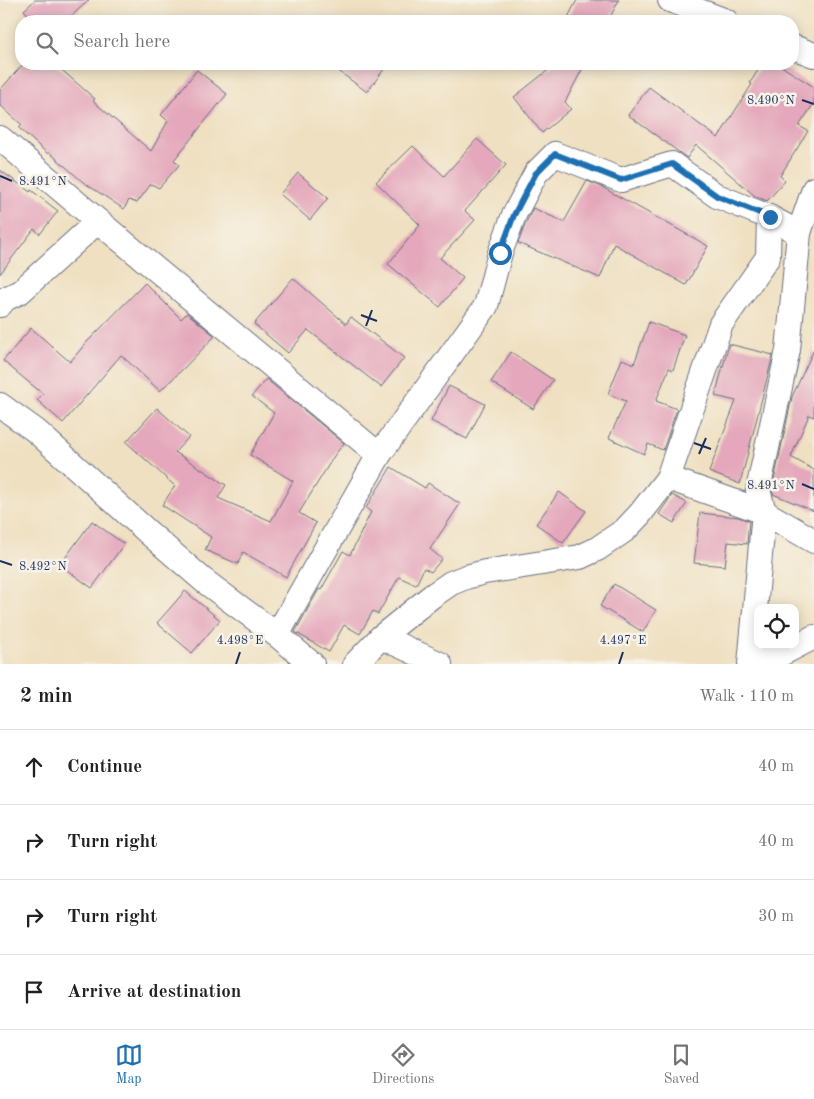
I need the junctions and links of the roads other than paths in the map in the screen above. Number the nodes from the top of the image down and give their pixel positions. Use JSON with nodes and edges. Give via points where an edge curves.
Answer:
{"nodes":[{"id":1,"x":670,"y":0,"type":"edge"},
{"id":2,"x":710,"y":15,"type":"edge"},
{"id":3,"x":799,"y":49,"type":"edge"},
{"id":4,"x":814,"y":55,"type":"edge"},
{"id":5,"x":0,"y":138,"type":"edge"},
{"id":6,"x":814,"y":188,"type":"edge"},
{"id":7,"x":770,"y":217,"type":"junction"},
{"id":8,"x":98,"y":221,"type":"junction"},
{"id":9,"x":799,"y":233,"type":"junction"},
{"id":10,"x":0,"y":305,"type":"edge"},
{"id":11,"x":0,"y":405,"type":"edge"},
{"id":12,"x":379,"y":454,"type":"junction"},
{"id":13,"x":668,"y":478,"type":"junction"},
{"id":14,"x":764,"y":512,"type":"junction"},
{"id":15,"x":814,"y":541,"type":"edge"},
{"id":16,"x":277,"y":635,"type":"junction"},
{"id":17,"x":381,"y":637,"type":"junction"},
{"id":18,"x":814,"y":637,"type":"edge"},
{"id":19,"x":312,"y":664,"type":"edge"},
{"id":20,"x":355,"y":664,"type":"edge"},
{"id":21,"x":440,"y":664,"type":"edge"},
{"id":22,"x":750,"y":664,"type":"edge"},
{"id":23,"x":762,"y":664,"type":"edge"}],
"edges":[{"from":1,"to":2,"type":"street"},
{"from":3,"to":4,"type":"street"},
{"from":5,"to":8,"type":"street"},
{"from":6,"to":9,"type":"street"},
{"from":7,"to":9,"type":"street"},
{"from":7,"to":12,"type":"street","via":[[717,196],[672,164],[621,180],[555,154],[536,173],[514,215],[486,306]]},
{"from":7,"to":13,"type":"street","via":[[768,257],[722,324]]},
{"from":8,"to":10,"type":"street","via":[[20,292]]},
{"from":8,"to":12,"type":"street"},
{"from":9,"to":14,"type":"street","via":[[788,350],[758,490]]},
{"from":11,"to":16,"type":"street","via":[[36,431],[203,580]]},
{"from":12,"to":16,"type":"street"},
{"from":13,"to":14,"type":"street"},
{"from":13,"to":17,"type":"street","via":[[625,530],[597,549],[580,558],[485,572],[451,583]]},
{"from":14,"to":15,"type":"street"},
{"from":14,"to":22,"type":"street"},
{"from":16,"to":19,"type":"street"},
{"from":17,"to":20,"type":"street"},
{"from":17,"to":21,"type":"street"},
{"from":18,"to":23,"type":"street"}]}
